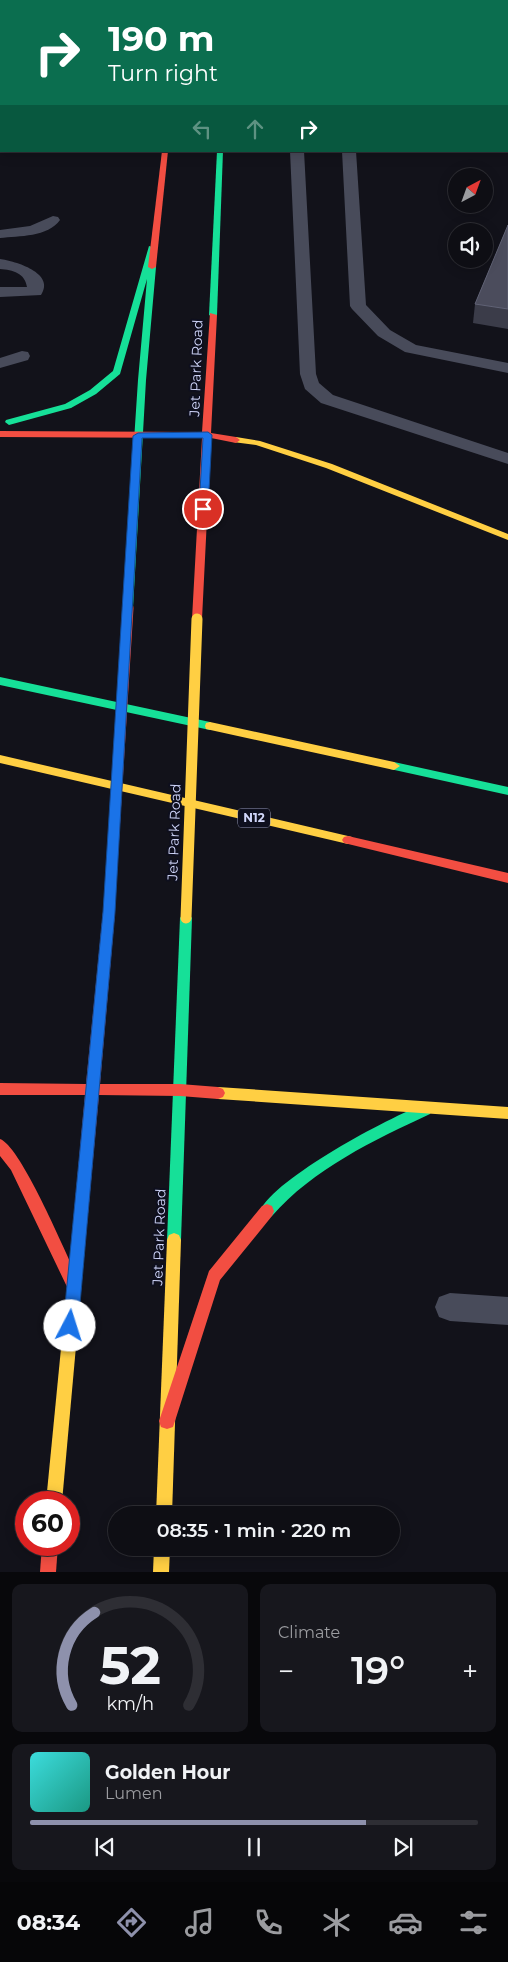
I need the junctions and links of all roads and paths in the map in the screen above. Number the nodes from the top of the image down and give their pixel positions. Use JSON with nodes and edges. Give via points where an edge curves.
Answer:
{"nodes":[{"id":1,"x":165,"y":152,"type":"edge"},
{"id":2,"x":220,"y":152,"type":"edge"},
{"id":3,"x":297,"y":152,"type":"edge"},
{"id":4,"x":352,"y":154,"type":"edge"},
{"id":5,"x":53,"y":220,"type":"dead end"},
{"id":6,"x":0,"y":234,"type":"edge"},
{"id":7,"x":152,"y":248,"type":"junction"},
{"id":8,"x":0,"y":264,"type":"edge"},
{"id":9,"x":0,"y":292,"type":"edge"},
{"id":10,"x":22,"y":356,"type":"dead end"},
{"id":11,"x":0,"y":363,"type":"edge"},
{"id":12,"x":508,"y":368,"type":"edge"},
{"id":13,"x":0,"y":424,"type":"edge"},
{"id":14,"x":0,"y":434,"type":"edge"},
{"id":15,"x":208,"y":435,"type":"junction"},
{"id":16,"x":138,"y":436,"type":"junction"},
{"id":17,"x":508,"y":459,"type":"edge"},
{"id":18,"x":508,"y":537,"type":"edge"},
{"id":19,"x":0,"y":680,"type":"edge"},
{"id":20,"x":0,"y":759,"type":"edge"},
{"id":21,"x":508,"y":791,"type":"edge"},
{"id":22,"x":508,"y":878,"type":"edge"},
{"id":23,"x":0,"y":1088,"type":"edge"},
{"id":24,"x":180,"y":1090,"type":"junction"},
{"id":25,"x":91,"y":1091,"type":"junction"},
{"id":26,"x":428,"y":1108,"type":"junction"},
{"id":27,"x":508,"y":1113,"type":"edge"},
{"id":28,"x":0,"y":1145,"type":"edge"},
{"id":29,"x":74,"y":1286,"type":"junction"},
{"id":30,"x":450,"y":1307,"type":"dead end"},
{"id":31,"x":508,"y":1311,"type":"edge"},
{"id":32,"x":167,"y":1421,"type":"junction"},
{"id":33,"x":55,"y":1491,"type":"edge"},
{"id":34,"x":164,"y":1506,"type":"edge"},
{"id":35,"x":49,"y":1556,"type":"edge"},
{"id":36,"x":162,"y":1556,"type":"edge"},
{"id":37,"x":48,"y":1572,"type":"edge"},
{"id":38,"x":161,"y":1572,"type":"edge"}],
"edges":[{"from":1,"to":7,"type":"main road"},
{"from":2,"to":15,"type":"main road","name":"Jet Park Road"},
{"from":3,"to":17,"type":"lane","via":[[311,385],[327,399]]},
{"from":4,"to":12,"type":"lane","via":[[358,306],[384,334],[411,349]]},
{"from":5,"to":6,"type":"lane","via":[[34,230]]},
{"from":7,"to":13,"type":"main road","via":[[118,372],[78,402],[44,415]]},
{"from":7,"to":16,"type":"main road"},
{"from":8,"to":9,"type":"lane","via":[[17,267],[34,278],[35,292]]},
{"from":10,"to":11,"type":"lane"},
{"from":14,"to":16,"type":"main road"},
{"from":15,"to":16,"type":"main road"},
{"from":15,"to":18,"type":"main road","via":[[292,453]]},
{"from":15,"to":24,"type":"main road","name":"Jet Park Road","bridge":true,"via":[[196,619]]},
{"from":16,"to":25,"type":"main road","bridge":true,"via":[[109,912]]},
{"from":19,"to":21,"type":"main road"},
{"from":20,"to":22,"type":"main road","number":"N12"},
{"from":23,"to":25,"type":"main road"},
{"from":24,"to":25,"type":"main road"},
{"from":24,"to":26,"type":"main road"},
{"from":24,"to":32,"type":"main road","name":"Jet Park Road"},
{"from":25,"to":29,"type":"main road"},
{"from":26,"to":27,"type":"main road"},
{"from":26,"to":32,"type":"main road","via":[[337,1154],[277,1198],[249,1231],[214,1276]]},
{"from":28,"to":29,"type":"main road","via":[[16,1166]]},
{"from":29,"to":33,"type":"main road"},
{"from":30,"to":31,"type":"lane"},
{"from":32,"to":34,"type":"main road","name":"Jet Park Road"},
{"from":35,"to":37,"type":"main road"},
{"from":36,"to":38,"type":"main road"}]}
